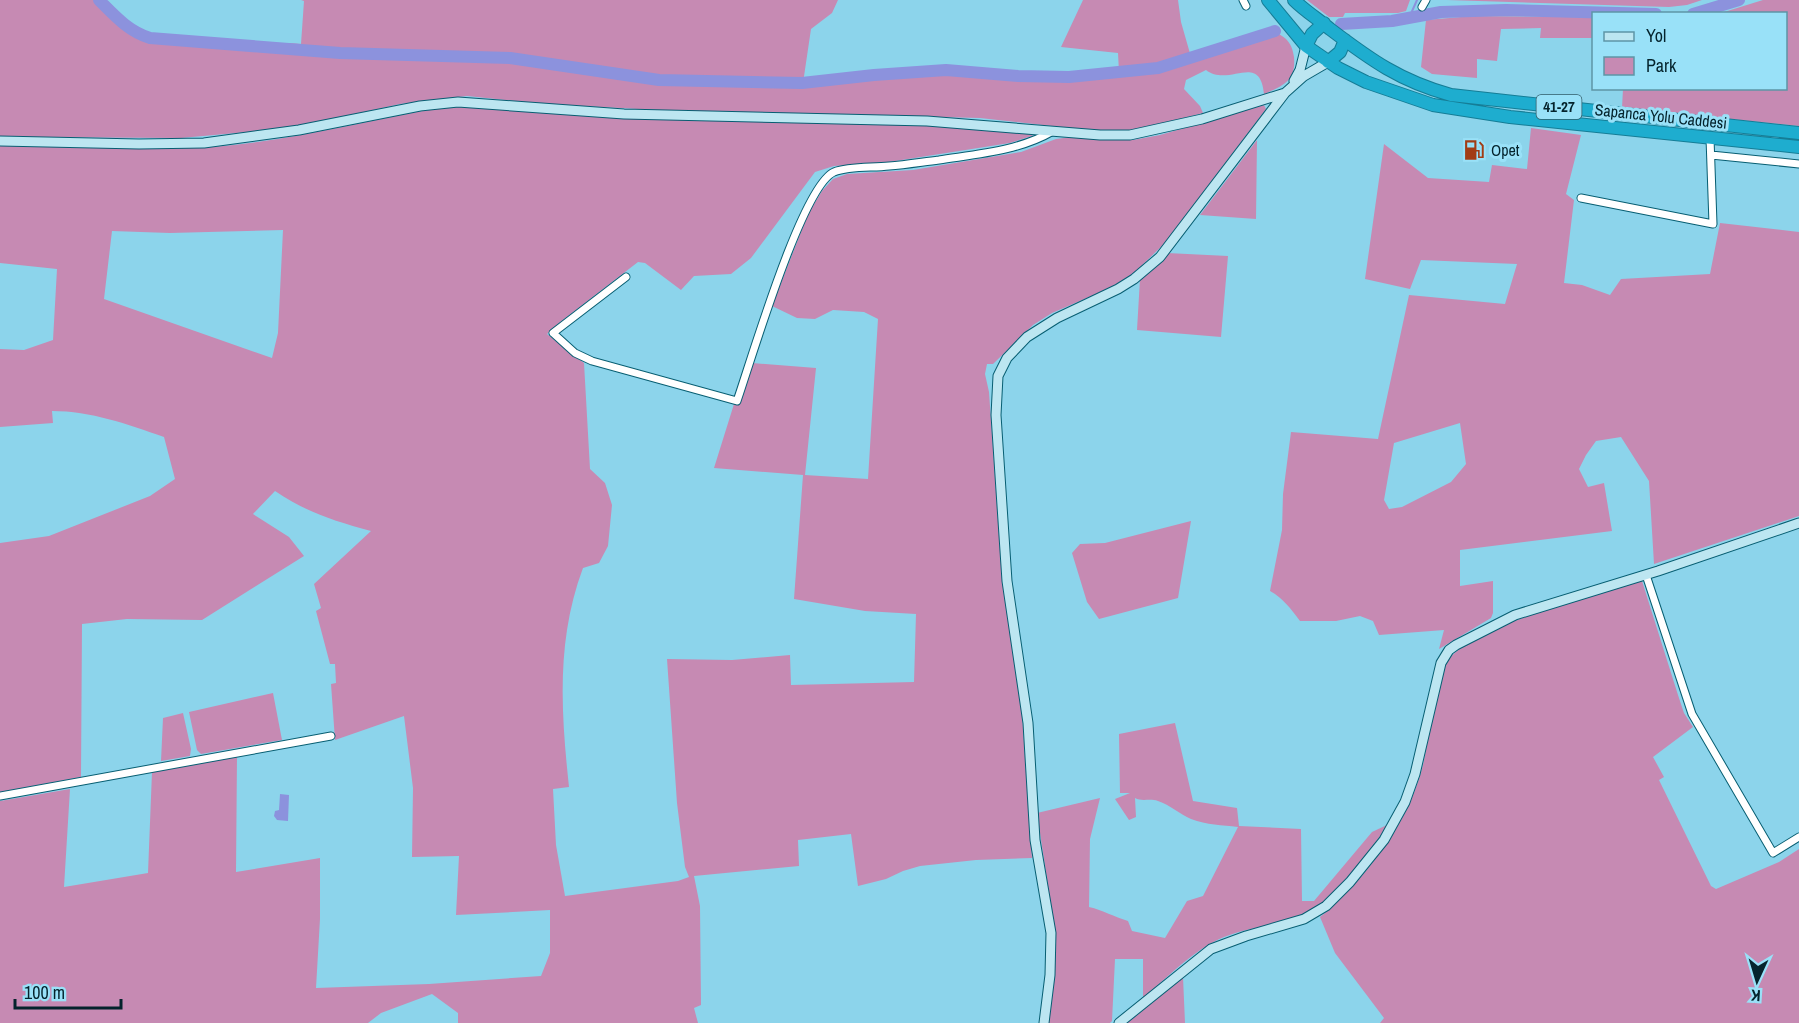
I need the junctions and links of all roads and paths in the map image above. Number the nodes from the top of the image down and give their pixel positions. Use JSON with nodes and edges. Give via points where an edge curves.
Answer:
{"nodes":[{"id":1,"x":1268,"y":0,"type":"edge"},
{"id":2,"x":1294,"y":0,"type":"edge"},
{"id":3,"x":1323,"y":24,"type":"junction"},
{"id":4,"x":1345,"y":40,"type":"junction"},
{"id":5,"x":1306,"y":46,"type":"junction"},
{"id":6,"x":1328,"y":62,"type":"junction"},
{"id":7,"x":1288,"y":90,"type":"junction"},
{"id":8,"x":1053,"y":130,"type":"junction"},
{"id":9,"x":1799,"y":134,"type":"edge"},
{"id":10,"x":1710,"y":138,"type":"junction"},
{"id":11,"x":0,"y":141,"type":"edge"},
{"id":12,"x":1799,"y":147,"type":"edge"},
{"id":13,"x":1711,"y":155,"type":"junction"},
{"id":14,"x":1799,"y":164,"type":"edge"},
{"id":15,"x":1581,"y":198,"type":"dead end"},
{"id":16,"x":626,"y":277,"type":"dead end"},
{"id":17,"x":1799,"y":523,"type":"edge"},
{"id":18,"x":1646,"y":575,"type":"junction"},
{"id":19,"x":331,"y":736,"type":"dead end"},
{"id":20,"x":0,"y":796,"type":"edge"},
{"id":21,"x":1799,"y":837,"type":"edge"},
{"id":22,"x":1044,"y":1023,"type":"edge"},
{"id":23,"x":1119,"y":1023,"type":"edge"}],
"edges":[{"from":1,"to":5,"type":"highway","name":"Sapanca Yolu Caddesi"},
{"from":2,"to":3,"type":"highway","name":"Sapanca Yolu Caddesi","number":"41-27"},
{"from":3,"to":4,"type":"highway","name":"Sapanca Yolu Caddesi","number":"41-27"},
{"from":3,"to":5,"type":"highway"},
{"from":4,"to":6,"type":"highway","via":[[1340,52]]},
{"from":4,"to":9,"type":"highway","name":"Sapanca Yolu Caddesi","number":"41-27","via":[[1391,72],[1451,95]]},
{"from":5,"to":6,"type":"highway","name":"Sapanca Yolu Caddesi"},
{"from":5,"to":7,"type":"street","via":[[1300,70]]},
{"from":6,"to":7,"type":"street"},
{"from":6,"to":10,"type":"highway","name":"Sapanca Yolu Caddesi","via":[[1366,81],[1449,109]]},
{"from":7,"to":8,"type":"street","via":[[1202,119],[1130,135]]},
{"from":7,"to":22,"type":"street","via":[[1160,257],[1118,290],[1057,318],[1027,337],[1007,358],[998,376],[996,415],[1006,576],[1028,723],[1035,840],[1051,933]]},
{"from":8,"to":11,"type":"street","via":[[927,121],[624,114],[458,102],[204,142]]},
{"from":8,"to":16,"type":"street","via":[[1003,150],[843,170],[828,176],[800,222],[737,401],[584,358],[553,333]]},
{"from":10,"to":12,"type":"highway","name":"Sapanca Yolu Caddesi"},
{"from":10,"to":13,"type":"street"},
{"from":13,"to":14,"type":"street"},
{"from":13,"to":15,"type":"street","via":[[1713,224]]},
{"from":17,"to":18,"type":"street"},
{"from":18,"to":21,"type":"street","via":[[1692,714],[1767,843],[1773,853]]},
{"from":18,"to":23,"type":"street","via":[[1515,615],[1449,650],[1441,663],[1405,802],[1384,840],[1350,882],[1326,906],[1304,919],[1211,949]]},
{"from":19,"to":20,"type":"street"}]}
